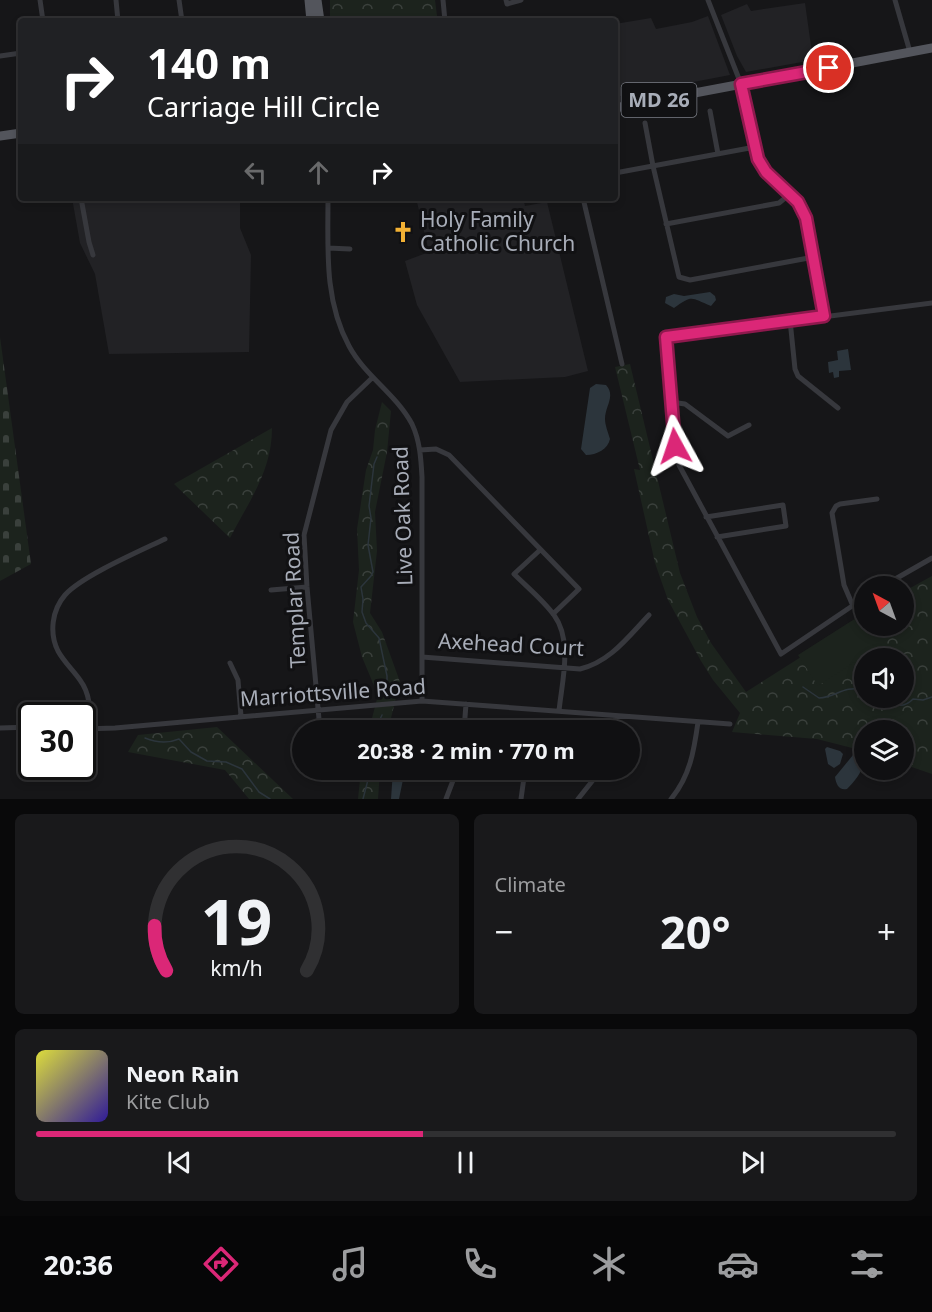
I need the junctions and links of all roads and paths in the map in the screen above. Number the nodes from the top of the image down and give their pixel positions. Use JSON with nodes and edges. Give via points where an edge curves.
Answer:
{"nodes":[{"id":1,"x":40,"y":0,"type":"edge"},
{"id":2,"x":116,"y":0,"type":"edge"},
{"id":3,"x":180,"y":0,"type":"edge"},
{"id":4,"x":309,"y":0,"type":"edge"},
{"id":5,"x":317,"y":0,"type":"edge"},
{"id":6,"x":443,"y":0,"type":"edge"},
{"id":7,"x":506,"y":0,"type":"edge"},
{"id":8,"x":521,"y":0,"type":"edge"},
{"id":9,"x":708,"y":0,"type":"edge"},
{"id":10,"x":895,"y":0,"type":"edge"},
{"id":11,"x":43,"y":18,"type":"edge"},
{"id":12,"x":118,"y":18,"type":"edge"},
{"id":13,"x":182,"y":18,"type":"edge"},
{"id":14,"x":311,"y":18,"type":"edge"},
{"id":15,"x":320,"y":18,"type":"edge"},
{"id":16,"x":445,"y":18,"type":"edge"},
{"id":17,"x":932,"y":48,"type":"edge"},
{"id":18,"x":910,"y":52,"type":"junction"},
{"id":19,"x":18,"y":53,"type":"edge"},
{"id":20,"x":0,"y":56,"type":"edge"},
{"id":21,"x":741,"y":84,"type":"junction"},
{"id":22,"x":618,"y":107,"type":"edge"},
{"id":23,"x":710,"y":111,"type":"dead end"},
{"id":24,"x":645,"y":123,"type":"dead end"},
{"id":25,"x":18,"y":133,"type":"edge"},
{"id":26,"x":0,"y":136,"type":"edge"},
{"id":27,"x":754,"y":147,"type":"junction"},
{"id":28,"x":718,"y":154,"type":"junction"},
{"id":29,"x":653,"y":166,"type":"junction"},
{"id":30,"x":618,"y":172,"type":"edge"},
{"id":31,"x":790,"y":194,"type":"junction"},
{"id":32,"x":82,"y":201,"type":"edge"},
{"id":33,"x":327,"y":201,"type":"edge"},
{"id":34,"x":584,"y":201,"type":"edge"},
{"id":35,"x":666,"y":224,"type":"junction"},
{"id":36,"x":328,"y":248,"type":"junction"},
{"id":37,"x":350,"y":249,"type":"dead end"},
{"id":38,"x":93,"y":255,"type":"dead end"},
{"id":39,"x":814,"y":257,"type":"junction"},
{"id":40,"x":932,"y":303,"type":"edge"},
{"id":41,"x":824,"y":316,"type":"junction"},
{"id":42,"x":790,"y":320,"type":"junction"},
{"id":43,"x":622,"y":364,"type":"dead end"},
{"id":44,"x":372,"y":378,"type":"junction"},
{"id":45,"x":671,"y":402,"type":"junction"},
{"id":46,"x":838,"y":408,"type":"dead end"},
{"id":47,"x":749,"y":424,"type":"dead end"},
{"id":48,"x":420,"y":450,"type":"junction"},
{"id":49,"x":877,"y":499,"type":"dead end"},
{"id":50,"x":706,"y":517,"type":"junction"},
{"id":51,"x":717,"y":537,"type":"junction"},
{"id":52,"x":165,"y":539,"type":"dead end"},
{"id":53,"x":540,"y":550,"type":"junction"},
{"id":54,"x":932,"y":558,"type":"edge"},
{"id":55,"x":900,"y":576,"type":"edge"},
{"id":56,"x":307,"y":587,"type":"junction"},
{"id":57,"x":271,"y":590,"type":"dead end"},
{"id":58,"x":852,"y":606,"type":"joint"},
{"id":59,"x":553,"y":614,"type":"junction"},
{"id":60,"x":649,"y":615,"type":"dead end"},
{"id":61,"x":422,"y":657,"type":"junction"},
{"id":62,"x":230,"y":663,"type":"dead end"},
{"id":63,"x":564,"y":668,"type":"junction"},
{"id":64,"x":422,"y":700,"type":"junction"},
{"id":65,"x":89,"y":702,"type":"edge"},
{"id":66,"x":466,"y":704,"type":"junction"},
{"id":67,"x":319,"y":709,"type":"junction"},
{"id":68,"x":559,"y":711,"type":"junction"},
{"id":69,"x":241,"y":716,"type":"junction"},
{"id":70,"x":616,"y":716,"type":"junction"},
{"id":71,"x":320,"y":720,"type":"edge"},
{"id":72,"x":465,"y":720,"type":"edge"},
{"id":73,"x":615,"y":720,"type":"edge"},
{"id":74,"x":698,"y":722,"type":"junction"},
{"id":75,"x":729,"y":724,"type":"dead end"},
{"id":76,"x":0,"y":728,"type":"edge"},
{"id":77,"x":18,"y":728,"type":"edge"},
{"id":78,"x":96,"y":728,"type":"edge"},
{"id":79,"x":453,"y":780,"type":"edge"},
{"id":80,"x":524,"y":780,"type":"edge"},
{"id":81,"x":593,"y":780,"type":"edge"},
{"id":82,"x":446,"y":799,"type":"edge"},
{"id":83,"x":521,"y":799,"type":"edge"},
{"id":84,"x":578,"y":799,"type":"edge"},
{"id":85,"x":671,"y":799,"type":"edge"}],
"edges":[{"from":1,"to":11,"type":"street"},
{"from":2,"to":12,"type":"street"},
{"from":3,"to":13,"type":"street"},
{"from":4,"to":14,"type":"main road"},
{"from":5,"to":15,"type":"main road"},
{"from":6,"to":16,"type":"street"},
{"from":7,"to":8,"type":"street","via":[[507,4]]},
{"from":9,"to":21,"type":"street"},
{"from":10,"to":18,"type":"street"},
{"from":17,"to":18,"type":"main road","number":"MD 26"},
{"from":18,"to":21,"type":"main road","number":"MD 26"},
{"from":19,"to":20,"type":"street"},
{"from":21,"to":22,"type":"main road","number":"MD 26"},
{"from":21,"to":27,"type":"street"},
{"from":23,"to":28,"type":"street"},
{"from":24,"to":29,"type":"street"},
{"from":25,"to":26,"type":"main road"},
{"from":27,"to":28,"type":"street"},
{"from":27,"to":31,"type":"street","via":[[766,172]]},
{"from":28,"to":29,"type":"street"},
{"from":29,"to":30,"type":"street"},
{"from":29,"to":35,"type":"street"},
{"from":31,"to":35,"type":"street","via":[[779,203]]},
{"from":31,"to":39,"type":"street","via":[[803,208]]},
{"from":32,"to":38,"type":"street"},
{"from":33,"to":36,"type":"street","name":"Live Oak Road"},
{"from":34,"to":43,"type":"street"},
{"from":35,"to":39,"type":"street","via":[[677,274],[685,280]]},
{"from":36,"to":37,"type":"street"},
{"from":36,"to":44,"type":"street","name":"Live Oak Road","via":[[330,294],[336,317],[355,356]]},
{"from":39,"to":41,"type":"street"},
{"from":40,"to":41,"type":"street"},
{"from":41,"to":42,"type":"street"},
{"from":42,"to":45,"type":"street","via":[[666,337]]},
{"from":42,"to":46,"type":"street","via":[[798,376]]},
{"from":44,"to":48,"type":"street","name":"Live Oak Road","via":[[408,417]]},
{"from":44,"to":56,"type":"street","name":"Templar Road","via":[[347,402],[331,430],[304,535]]},
{"from":45,"to":47,"type":"street","via":[[685,404],[728,436]]},
{"from":45,"to":50,"type":"street","via":[[679,465]]},
{"from":48,"to":53,"type":"street","via":[[436,449],[448,455]]},
{"from":48,"to":61,"type":"street","name":"Live Oak Road"},
{"from":49,"to":58,"type":"street","via":[[840,504],[832,513],[844,585]]},
{"from":50,"to":51,"type":"street"},
{"from":50,"to":51,"type":"street","via":[[783,505],[786,526]]},
{"from":51,"to":58,"type":"street","via":[[780,654]]},
{"from":52,"to":65,"type":"street","via":[[78,584],[65,595],[55,612],[53,638],[85,688]]},
{"from":53,"to":59,"type":"street","via":[[579,589]]},
{"from":53,"to":59,"type":"street","via":[[514,574]]},
{"from":54,"to":55,"type":"street"},
{"from":56,"to":57,"type":"street"},
{"from":56,"to":67,"type":"street","name":"Templar Road"},
{"from":59,"to":63,"type":"street","via":[[562,631]]},
{"from":60,"to":63,"type":"street","name":"Axehead Court","via":[[596,665]]},
{"from":61,"to":63,"type":"street","name":"Axehead Court"},
{"from":61,"to":64,"type":"street","name":"Live Oak Road"},
{"from":62,"to":69,"type":"street","via":[[238,680]]},
{"from":63,"to":68,"type":"street"},
{"from":64,"to":66,"type":"street","name":"Marriottsville Road"},
{"from":64,"to":67,"type":"street","name":"Marriottsville Road"},
{"from":66,"to":68,"type":"street","name":"Marriottsville Road"},
{"from":66,"to":72,"type":"street"},
{"from":67,"to":69,"type":"street","name":"Marriottsville Road"},
{"from":67,"to":71,"type":"street","name":"Templar Road"},
{"from":68,"to":70,"type":"street","name":"Marriottsville Road"},
{"from":69,"to":78,"type":"street","name":"Marriottsville Road"},
{"from":70,"to":73,"type":"street"},
{"from":70,"to":74,"type":"street","name":"Marriottsville Road"},
{"from":74,"to":75,"type":"street","name":"Marriottsville Road"},
{"from":74,"to":85,"type":"street","via":[[690,767]]},
{"from":76,"to":77,"type":"street"},
{"from":79,"to":82,"type":"street"},
{"from":80,"to":83,"type":"street"},
{"from":81,"to":84,"type":"street"}]}
